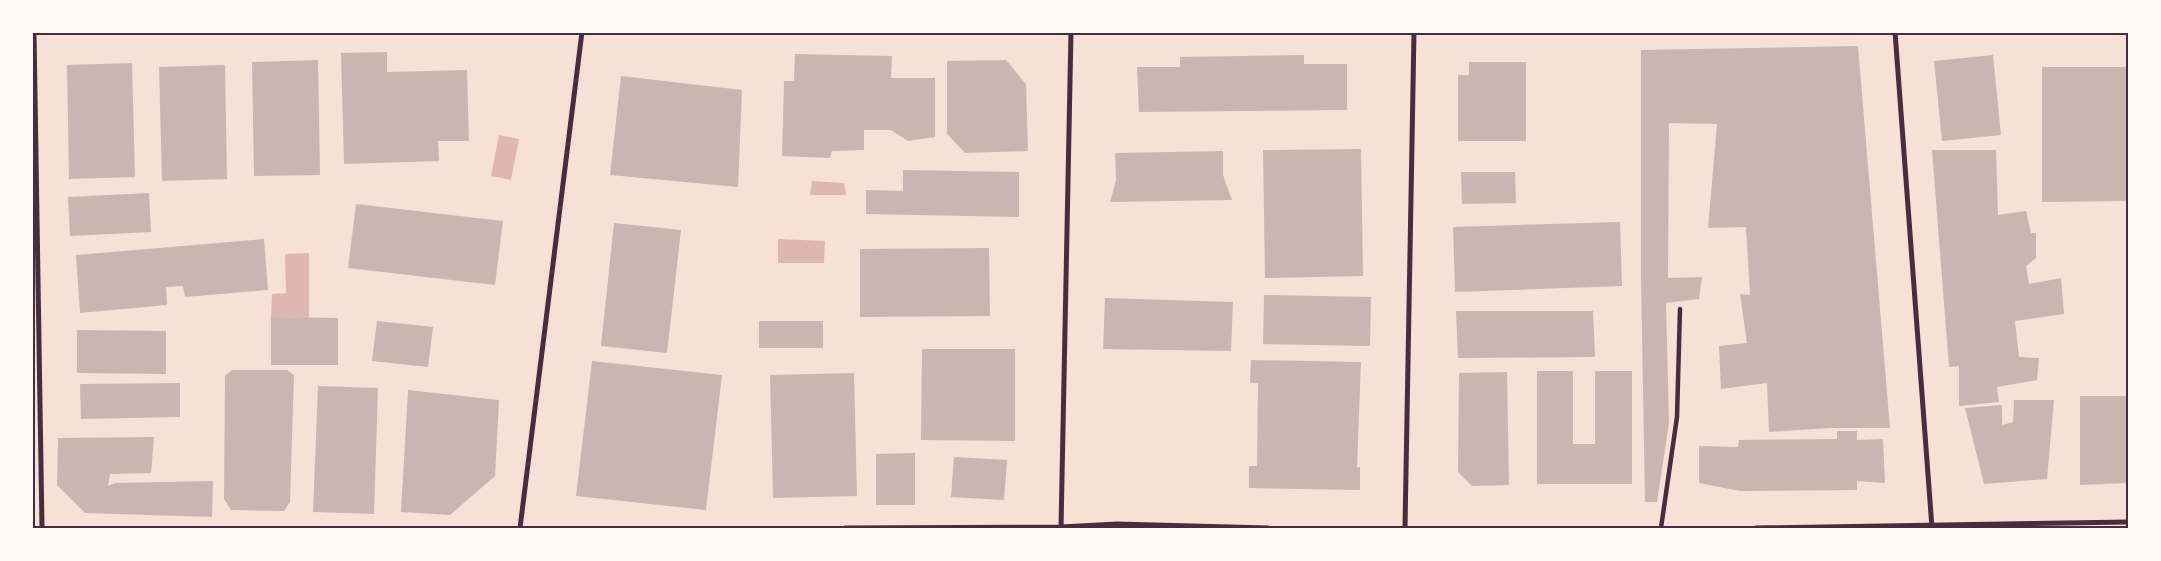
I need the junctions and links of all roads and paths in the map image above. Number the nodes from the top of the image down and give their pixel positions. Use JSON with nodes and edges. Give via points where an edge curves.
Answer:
{"nodes":[{"id":1,"x":34,"y":32,"type":"edge"},
{"id":2,"x":582,"y":32,"type":"edge"},
{"id":3,"x":1071,"y":32,"type":"edge"},
{"id":4,"x":1414,"y":32,"type":"edge"},
{"id":5,"x":1895,"y":32,"type":"edge"},
{"id":6,"x":1680,"y":309,"type":"dead end"},
{"id":7,"x":2128,"y":522,"type":"edge"},
{"id":8,"x":1932,"y":527,"type":"edge"},
{"id":9,"x":42,"y":528,"type":"edge"},
{"id":10,"x":520,"y":528,"type":"edge"},
{"id":11,"x":845,"y":528,"type":"edge"},
{"id":12,"x":1060,"y":528,"type":"edge"},
{"id":13,"x":1268,"y":528,"type":"edge"},
{"id":14,"x":1405,"y":528,"type":"edge"},
{"id":15,"x":1661,"y":528,"type":"edge"},
{"id":16,"x":1756,"y":528,"type":"edge"}],
"edges":[{"from":1,"to":9,"type":"street"},
{"from":2,"to":10,"type":"street"},
{"from":3,"to":12,"type":"street"},
{"from":4,"to":14,"type":"street"},
{"from":5,"to":8,"type":"street"},
{"from":6,"to":15,"type":"street","via":[[1677,416]]},
{"from":7,"to":8,"type":"street"},
{"from":8,"to":16,"type":"street"},
{"from":11,"to":12,"type":"street"},
{"from":12,"to":13,"type":"street","via":[[1117,524]]}]}
